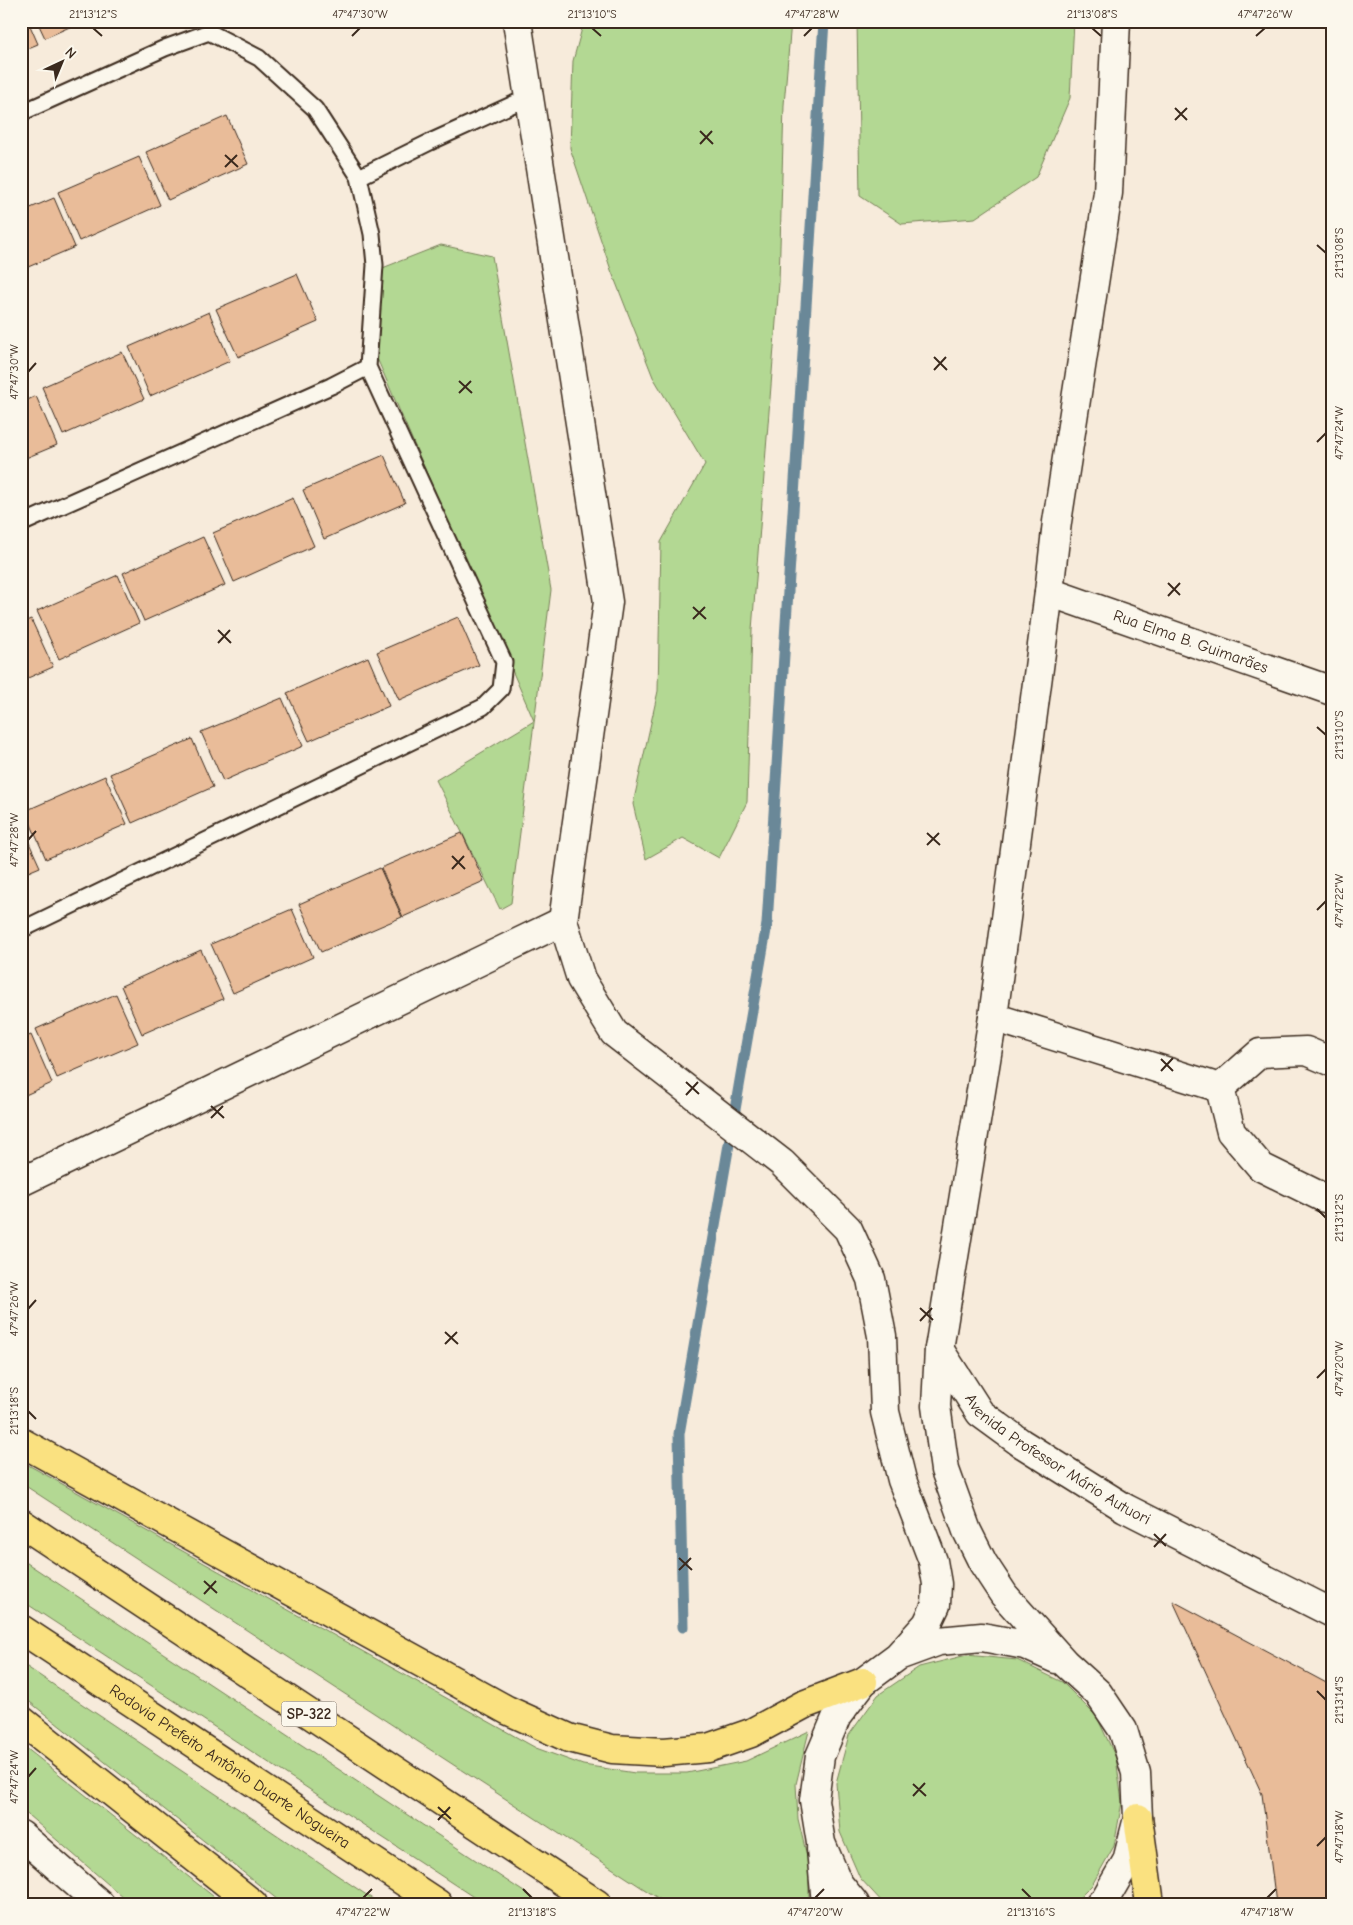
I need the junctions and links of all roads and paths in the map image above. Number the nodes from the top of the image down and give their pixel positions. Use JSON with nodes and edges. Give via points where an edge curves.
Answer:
{"nodes":[{"id":1,"x":517,"y":21,"type":"edge"},
{"id":2,"x":1116,"y":21,"type":"edge"},
{"id":3,"x":529,"y":96,"type":"junction"},
{"id":4,"x":21,"y":112,"type":"edge"},
{"id":5,"x":359,"y":177,"type":"junction"},
{"id":6,"x":368,"y":367,"type":"junction"},
{"id":7,"x":21,"y":524,"type":"edge"},
{"id":8,"x":1049,"y":592,"type":"junction"},
{"id":9,"x":1332,"y":691,"type":"edge"},
{"id":10,"x":563,"y":921,"type":"junction"},
{"id":11,"x":21,"y":930,"type":"edge"},
{"id":12,"x":993,"y":1017,"type":"junction"},
{"id":13,"x":1332,"y":1062,"type":"edge"},
{"id":14,"x":1220,"y":1088,"type":"junction"},
{"id":15,"x":21,"y":1182,"type":"edge"},
{"id":16,"x":1332,"y":1197,"type":"edge"},
{"id":17,"x":939,"y":1349,"type":"junction"},
{"id":18,"x":21,"y":1442,"type":"edge"},
{"id":19,"x":21,"y":1524,"type":"edge"},
{"id":20,"x":1332,"y":1613,"type":"edge"},
{"id":21,"x":21,"y":1629,"type":"edge"},
{"id":22,"x":898,"y":1656,"type":"junction"},
{"id":23,"x":1065,"y":1663,"type":"junction"},
{"id":24,"x":863,"y":1682,"type":"junction"},
{"id":25,"x":21,"y":1720,"type":"edge"},
{"id":26,"x":1138,"y":1818,"type":"junction"},
{"id":27,"x":21,"y":1835,"type":"edge"},
{"id":28,"x":821,"y":1843,"type":"junction"},
{"id":29,"x":100,"y":1904,"type":"edge"},
{"id":30,"x":253,"y":1904,"type":"edge"},
{"id":31,"x":438,"y":1904,"type":"edge"},
{"id":32,"x":597,"y":1904,"type":"edge"},
{"id":33,"x":826,"y":1904,"type":"edge"},
{"id":34,"x":855,"y":1904,"type":"edge"},
{"id":35,"x":1100,"y":1904,"type":"edge"},
{"id":36,"x":1150,"y":1904,"type":"edge"}],
"edges":[{"from":1,"to":3,"type":"main road"},
{"from":2,"to":8,"type":"main road","via":[[1108,193]]},
{"from":3,"to":5,"type":"lane"},
{"from":3,"to":10,"type":"main road","via":[[608,602]]},
{"from":4,"to":5,"type":"lane","via":[[165,48],[209,32],[259,58],[315,109]]},
{"from":5,"to":6,"type":"lane","via":[[372,234],[375,265]]},
{"from":6,"to":7,"type":"lane"},
{"from":6,"to":11,"type":"lane","via":[[504,662],[501,689],[483,707]]},
{"from":8,"to":9,"type":"main road","name":"Rua Elma B. Guimarães"},
{"from":8,"to":12,"type":"main road"},
{"from":10,"to":15,"type":"main road"},
{"from":10,"to":22,"type":"main road","via":[[580,979],[614,1033],[782,1163],[848,1229],[871,1278],[882,1336],[885,1412],[902,1480],[933,1561],[937,1584],[936,1605],[927,1624]]},
{"from":12,"to":14,"type":"main road"},
{"from":12,"to":17,"type":"main road"},
{"from":13,"to":14,"type":"main road","via":[[1306,1051],[1260,1053]]},
{"from":14,"to":16,"type":"main road","via":[[1231,1132],[1261,1167],[1324,1198]]},
{"from":17,"to":20,"type":"main road","name":"Avenida Professor Mário Autuori","via":[[980,1413],[1021,1442],[1125,1508]]},
{"from":17,"to":23,"type":"main road","via":[[936,1406],[945,1470],[967,1531],[1004,1595]]},
{"from":18,"to":24,"type":"highway","via":[[507,1710],[569,1738],[612,1749],[664,1752],[708,1748],[751,1733],[804,1705]]},
{"from":19,"to":32,"type":"highway","number":"SP-322"},
{"from":21,"to":31,"type":"highway","name":"Rodovia Prefeito Antônio Duarte Nogueira"},
{"from":22,"to":23,"type":"main road","via":[[938,1641],[982,1637],[1025,1644]]},
{"from":22,"to":24,"type":"main road"},
{"from":23,"to":26,"type":"main road","via":[[1098,1693],[1123,1730],[1136,1773]]},
{"from":24,"to":28,"type":"main road","via":[[837,1716],[820,1756],[814,1800]]},
{"from":25,"to":30,"type":"highway"},
{"from":26,"to":35,"type":"main road","via":[[1127,1861]]},
{"from":26,"to":36,"type":"highway"},
{"from":27,"to":29,"type":"main road"},
{"from":28,"to":33,"type":"main road"},
{"from":28,"to":34,"type":"main road","via":[[838,1883]]}]}
